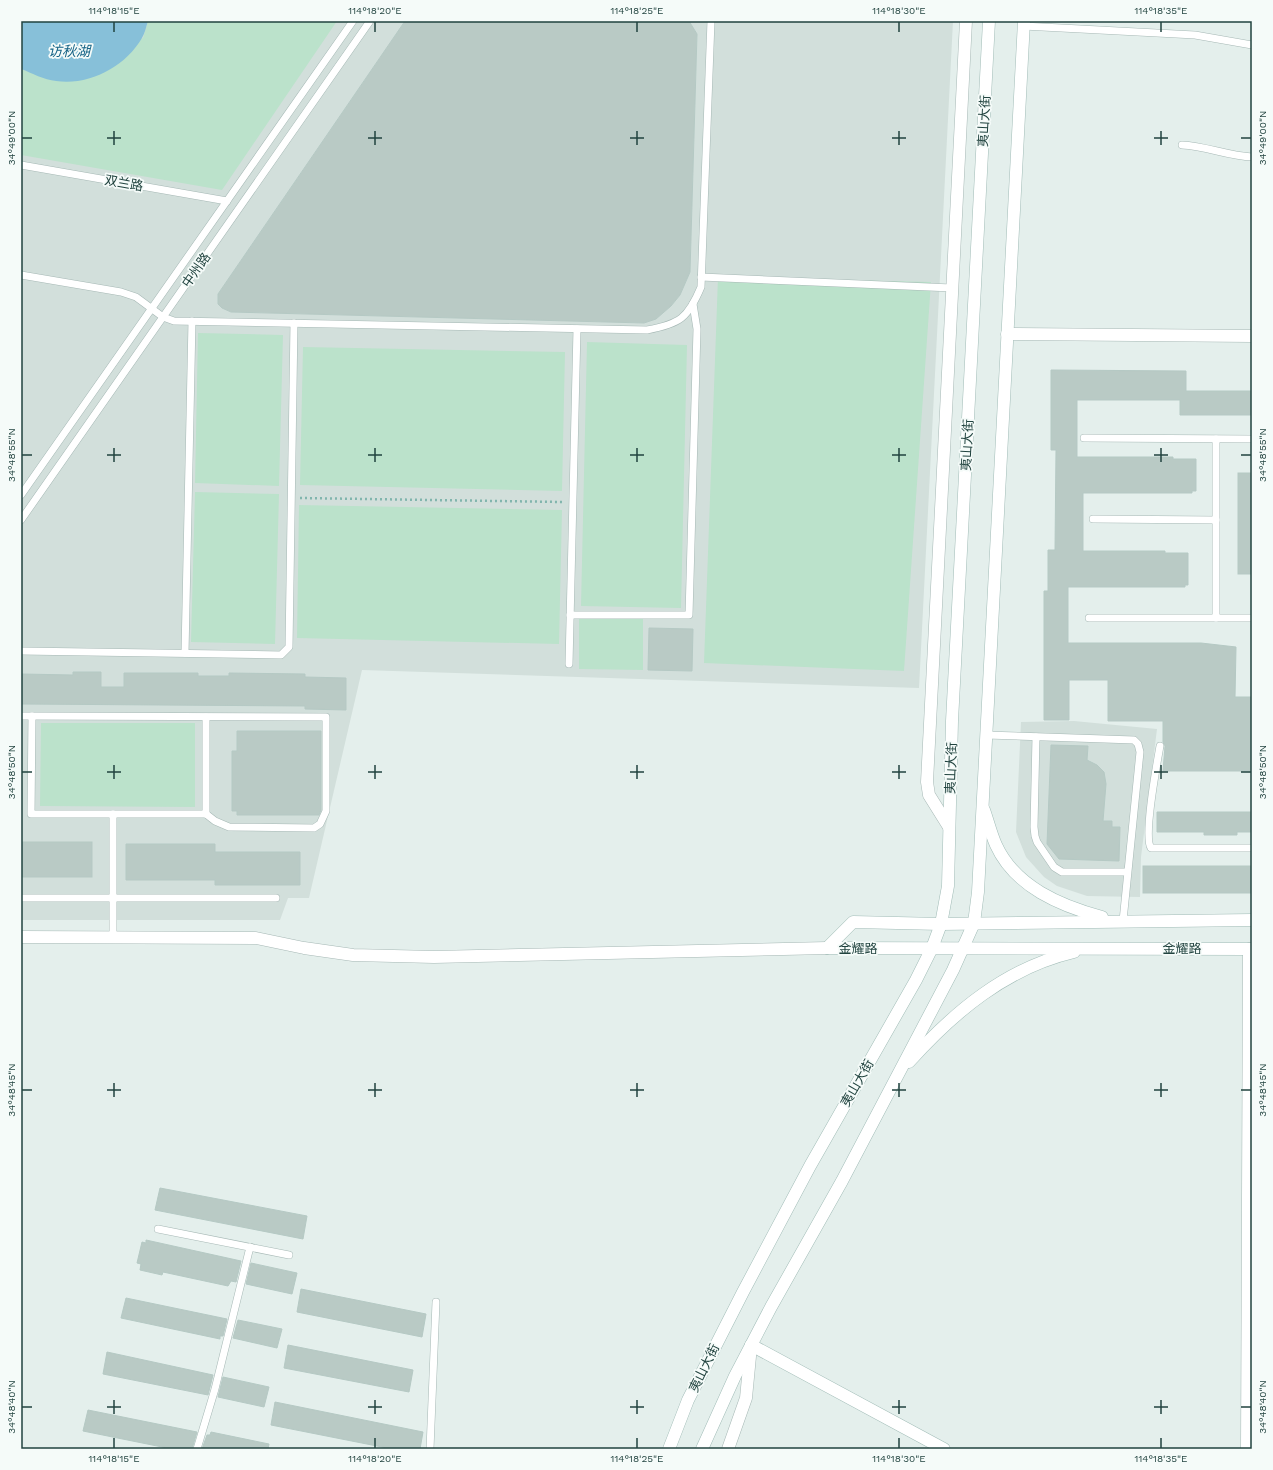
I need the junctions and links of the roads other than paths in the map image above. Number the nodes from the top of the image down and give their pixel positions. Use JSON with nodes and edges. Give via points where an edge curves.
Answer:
{"nodes":[{"id":1,"x":353,"y":21,"type":"edge"},
{"id":2,"x":370,"y":21,"type":"edge"},
{"id":3,"x":711,"y":21,"type":"edge"},
{"id":4,"x":966,"y":21,"type":"edge"},
{"id":5,"x":989,"y":21,"type":"edge"},
{"id":6,"x":1023,"y":24,"type":"edge"},
{"id":7,"x":1252,"y":45,"type":"edge"},
{"id":8,"x":1182,"y":145,"type":"dead end"},
{"id":9,"x":1252,"y":157,"type":"edge"},
{"id":10,"x":21,"y":164,"type":"edge"},
{"id":11,"x":227,"y":201,"type":"junction"},
{"id":12,"x":21,"y":275,"type":"edge"},
{"id":13,"x":701,"y":277,"type":"junction"},
{"id":14,"x":952,"y":288,"type":"junction"},
{"id":15,"x":693,"y":304,"type":"junction"},
{"id":16,"x":152,"y":308,"type":"junction"},
{"id":17,"x":163,"y":317,"type":"junction"},
{"id":18,"x":192,"y":321,"type":"junction"},
{"id":19,"x":294,"y":323,"type":"junction"},
{"id":20,"x":577,"y":329,"type":"junction"},
{"id":21,"x":1007,"y":334,"type":"junction"},
{"id":22,"x":1252,"y":336,"type":"edge"},
{"id":23,"x":1084,"y":438,"type":"dead end"},
{"id":24,"x":1216,"y":438,"type":"junction"},
{"id":25,"x":1252,"y":438,"type":"edge"},
{"id":26,"x":21,"y":495,"type":"edge"},
{"id":27,"x":1093,"y":519,"type":"dead end"},
{"id":28,"x":21,"y":520,"type":"edge"},
{"id":29,"x":1216,"y":520,"type":"junction"},
{"id":30,"x":570,"y":615,"type":"junction"},
{"id":31,"x":1089,"y":618,"type":"dead end"},
{"id":32,"x":1216,"y":618,"type":"junction"},
{"id":33,"x":1252,"y":618,"type":"edge"},
{"id":34,"x":21,"y":651,"type":"edge"},
{"id":35,"x":185,"y":653,"type":"junction"},
{"id":36,"x":569,"y":664,"type":"dead end"},
{"id":37,"x":21,"y":716,"type":"edge"},
{"id":38,"x":32,"y":716,"type":"junction"},
{"id":39,"x":206,"y":717,"type":"junction"},
{"id":40,"x":986,"y":735,"type":"junction"},
{"id":41,"x":1036,"y":737,"type":"junction"},
{"id":42,"x":1160,"y":746,"type":"dead end"},
{"id":43,"x":982,"y":804,"type":"junction"},
{"id":44,"x":113,"y":814,"type":"junction"},
{"id":45,"x":206,"y":814,"type":"junction"},
{"id":46,"x":949,"y":827,"type":"junction"},
{"id":47,"x":1252,"y":848,"type":"edge"},
{"id":48,"x":1127,"y":872,"type":"junction"},
{"id":49,"x":21,"y":898,"type":"edge"},
{"id":50,"x":113,"y":898,"type":"junction"},
{"id":51,"x":276,"y":898,"type":"dead end"},
{"id":52,"x":1252,"y":920,"type":"edge"},
{"id":53,"x":1119,"y":921,"type":"junction"},
{"id":54,"x":974,"y":923,"type":"junction"},
{"id":55,"x":941,"y":924,"type":"junction"},
{"id":56,"x":21,"y":938,"type":"edge"},
{"id":57,"x":113,"y":938,"type":"junction"},
{"id":58,"x":1094,"y":947,"type":"junction"},
{"id":59,"x":827,"y":948,"type":"junction"},
{"id":60,"x":932,"y":948,"type":"junction"},
{"id":61,"x":963,"y":948,"type":"junction"},
{"id":62,"x":1250,"y":948,"type":"edge"},
{"id":63,"x":898,"y":1075,"type":"junction"},
{"id":64,"x":158,"y":1229,"type":"dead end"},
{"id":65,"x":250,"y":1247,"type":"junction"},
{"id":66,"x":289,"y":1255,"type":"dead end"},
{"id":67,"x":436,"y":1302,"type":"dead end"},
{"id":68,"x":1250,"y":1335,"type":"edge"},
{"id":69,"x":751,"y":1345,"type":"junction"},
{"id":70,"x":1250,"y":1352,"type":"edge"},
{"id":71,"x":198,"y":1449,"type":"edge"},
{"id":72,"x":430,"y":1449,"type":"edge"},
{"id":73,"x":668,"y":1449,"type":"edge"},
{"id":74,"x":702,"y":1449,"type":"edge"},
{"id":75,"x":728,"y":1449,"type":"edge"},
{"id":76,"x":944,"y":1449,"type":"edge"},
{"id":77,"x":1247,"y":1449,"type":"edge"}],
"edges":[{"from":1,"to":11,"type":"lane","name":"中州路"},
{"from":2,"to":17,"type":"lane","name":"中州路"},
{"from":3,"to":13,"type":"lane"},
{"from":4,"to":14,"type":"main road"},
{"from":5,"to":46,"type":"main road","name":"夷山大街","via":[[952,721]]},
{"from":6,"to":7,"type":"lane","via":[[1195,35]]},
{"from":6,"to":21,"type":"main road"},
{"from":8,"to":9,"type":"lane","via":[[1200,146],[1228,154]]},
{"from":10,"to":11,"type":"lane","name":"双兰路"},
{"from":11,"to":16,"type":"lane","name":"中州路"},
{"from":12,"to":16,"type":"lane","via":[[121,292],[136,297]]},
{"from":13,"to":14,"type":"lane"},
{"from":13,"to":15,"type":"lane","via":[[701,287]]},
{"from":14,"to":46,"type":"main road","via":[[927,782],[929,795]]},
{"from":15,"to":20,"type":"lane","via":[[685,316],[670,326],[647,330]]},
{"from":15,"to":30,"type":"lane","via":[[697,329],[689,615]]},
{"from":16,"to":17,"type":"lane"},
{"from":16,"to":26,"type":"lane","name":"中州路"},
{"from":17,"to":18,"type":"lane","via":[[174,321]]},
{"from":17,"to":28,"type":"lane","name":"中州路"},
{"from":18,"to":19,"type":"lane"},
{"from":18,"to":35,"type":"lane"},
{"from":19,"to":20,"type":"lane"},
{"from":19,"to":35,"type":"lane","via":[[289,647],[281,655]]},
{"from":20,"to":30,"type":"lane"},
{"from":21,"to":22,"type":"main road"},
{"from":21,"to":40,"type":"main road"},
{"from":23,"to":24,"type":"lane"},
{"from":24,"to":25,"type":"lane"},
{"from":24,"to":29,"type":"lane"},
{"from":27,"to":29,"type":"lane"},
{"from":29,"to":32,"type":"lane"},
{"from":30,"to":36,"type":"lane"},
{"from":31,"to":32,"type":"lane"},
{"from":32,"to":33,"type":"lane"},
{"from":34,"to":35,"type":"lane"},
{"from":37,"to":38,"type":"lane"},
{"from":38,"to":39,"type":"lane"},
{"from":38,"to":44,"type":"lane","via":[[31,814]]},
{"from":39,"to":45,"type":"lane"},
{"from":39,"to":45,"type":"lane","via":[[326,717],[326,811],[320,824],[314,828],[229,827],[215,822]]},
{"from":40,"to":41,"type":"lane"},
{"from":40,"to":43,"type":"main road"},
{"from":41,"to":48,"type":"lane","via":[[1034,826],[1037,842],[1045,854],[1054,867],[1062,872]]},
{"from":41,"to":48,"type":"lane","via":[[1134,740],[1138,744],[1140,752]]},
{"from":42,"to":47,"type":"lane","via":[[1150,810],[1148,838],[1151,848]]},
{"from":43,"to":53,"type":"main road","via":[[996,845],[1007,863],[1025,882],[1052,899],[1094,915]]},
{"from":43,"to":54,"type":"main road"},
{"from":44,"to":45,"type":"lane"},
{"from":44,"to":50,"type":"lane"},
{"from":46,"to":55,"type":"main road","name":"夷山大街","via":[[948,886]]},
{"from":48,"to":53,"type":"lane"},
{"from":49,"to":50,"type":"lane"},
{"from":50,"to":51,"type":"lane"},
{"from":50,"to":57,"type":"lane"},
{"from":52,"to":53,"type":"main road","name":"金耀路"},
{"from":53,"to":54,"type":"main road","name":"金耀路"},
{"from":54,"to":55,"type":"main road","name":"金耀路"},
{"from":54,"to":61,"type":"main road"},
{"from":55,"to":59,"type":"main road","name":"金耀路","via":[[853,922]]},
{"from":55,"to":60,"type":"main road","name":"夷山大街"},
{"from":56,"to":57,"type":"main road"},
{"from":57,"to":59,"type":"main road","via":[[256,938],[353,955],[434,957]]},
{"from":58,"to":61,"type":"main road","name":"金耀路"},
{"from":58,"to":62,"type":"main road","name":"金耀路"},
{"from":58,"to":63,"type":"main road","via":[[1061,955],[1005,979],[939,1029]]},
{"from":59,"to":60,"type":"main road","name":"金耀路"},
{"from":60,"to":61,"type":"main road","name":"金耀路"},
{"from":60,"to":73,"type":"main road","name":"夷山大街","via":[[742,1292],[688,1400]]},
{"from":61,"to":63,"type":"main road"},
{"from":62,"to":68,"type":"main road"},
{"from":63,"to":69,"type":"main road"},
{"from":64,"to":65,"type":"lane"},
{"from":65,"to":66,"type":"lane"},
{"from":65,"to":71,"type":"lane"},
{"from":67,"to":72,"type":"lane"},
{"from":68,"to":70,"type":"main road"},
{"from":69,"to":74,"type":"main road"},
{"from":69,"to":75,"type":"main road","via":[[746,1398]]},
{"from":69,"to":76,"type":"main road"},
{"from":70,"to":77,"type":"main road"}]}
